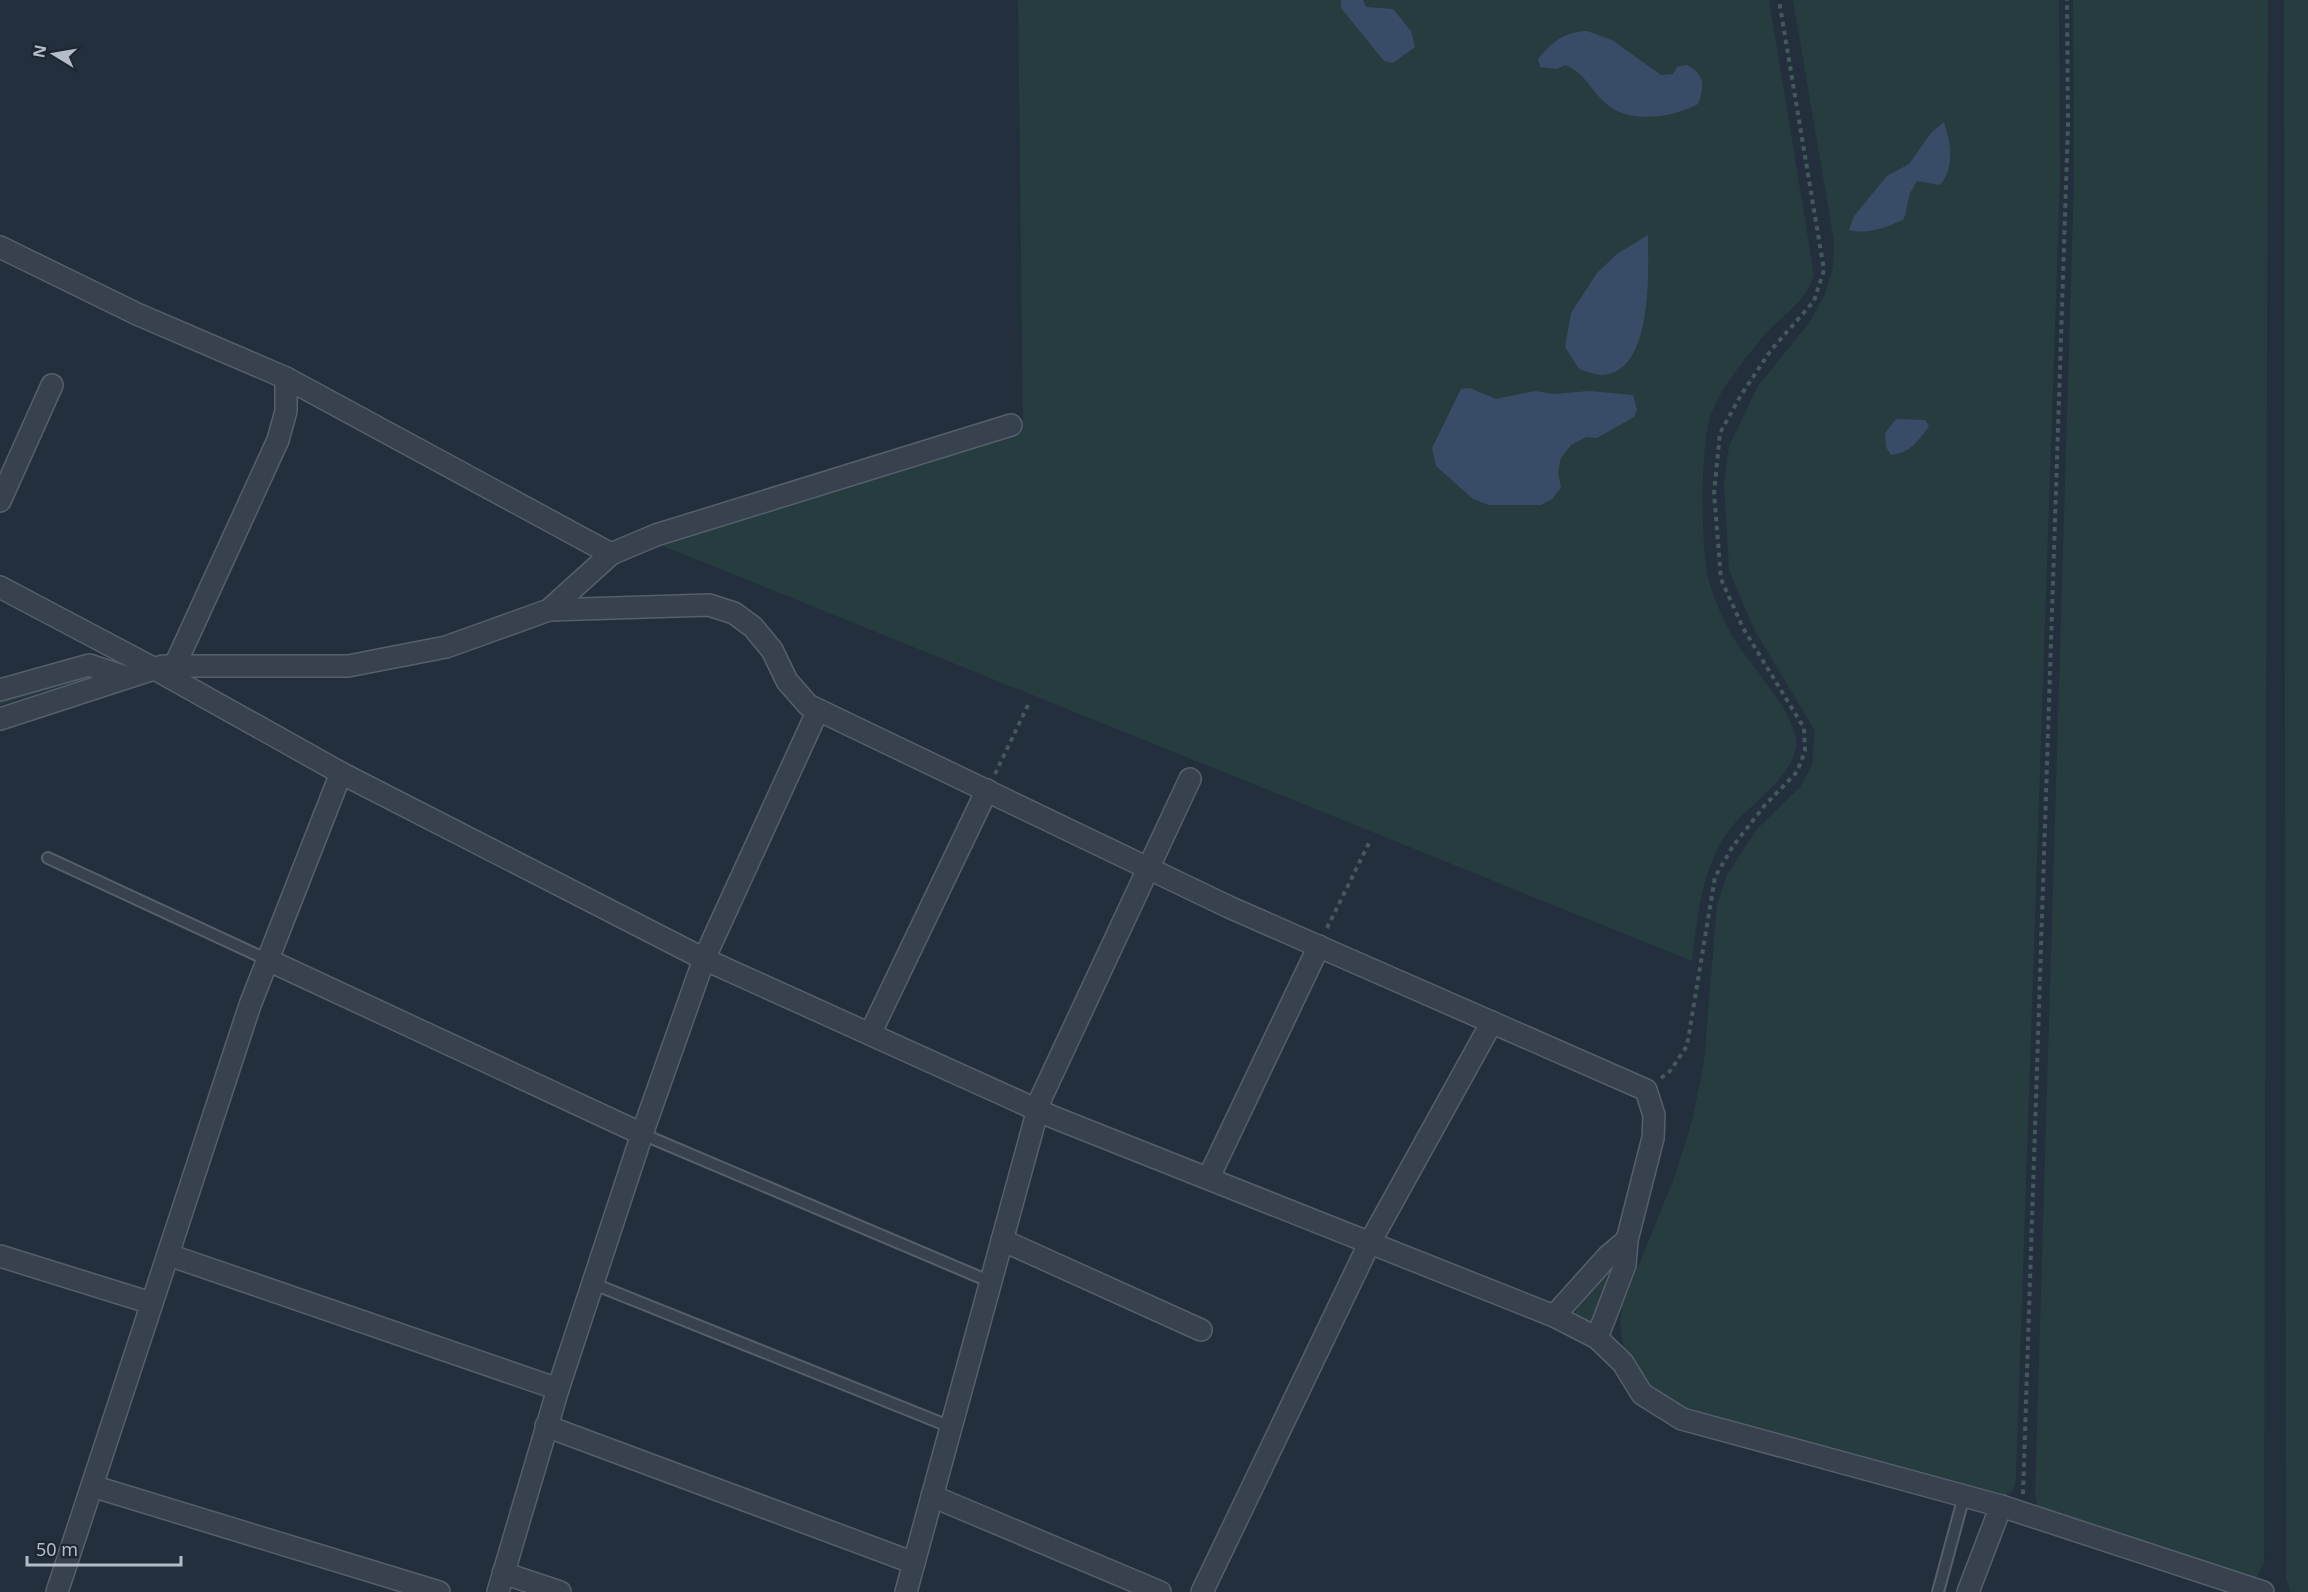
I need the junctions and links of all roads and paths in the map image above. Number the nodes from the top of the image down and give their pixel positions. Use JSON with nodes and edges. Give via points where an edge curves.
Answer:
{"nodes":[{"id":1,"x":1779,"y":0,"type":"edge"},
{"id":2,"x":2067,"y":0,"type":"edge"},
{"id":3,"x":0,"y":247,"type":"edge"},
{"id":4,"x":286,"y":378,"type":"junction"},
{"id":5,"x":52,"y":385,"type":"dead end"},
{"id":6,"x":1011,"y":425,"type":"dead end"},
{"id":7,"x":0,"y":501,"type":"edge"},
{"id":8,"x":611,"y":554,"type":"junction"},
{"id":9,"x":0,"y":587,"type":"edge"},
{"id":10,"x":549,"y":610,"type":"junction"},
{"id":11,"x":165,"y":667,"type":"junction"},
{"id":12,"x":125,"y":677,"type":"junction"},
{"id":13,"x":0,"y":690,"type":"edge"},
{"id":14,"x":1029,"y":703,"type":"dead end"},
{"id":15,"x":818,"y":710,"type":"junction"},
{"id":16,"x":0,"y":719,"type":"edge"},
{"id":17,"x":341,"y":774,"type":"junction"},
{"id":18,"x":1190,"y":779,"type":"dead end"},
{"id":19,"x":987,"y":790,"type":"junction"},
{"id":20,"x":1369,"y":843,"type":"dead end"},
{"id":21,"x":48,"y":858,"type":"dead end"},
{"id":22,"x":1150,"y":868,"type":"junction"},
{"id":23,"x":1319,"y":946,"type":"junction"},
{"id":24,"x":704,"y":959,"type":"junction"},
{"id":25,"x":268,"y":960,"type":"junction"},
{"id":26,"x":1492,"y":1022,"type":"junction"},
{"id":27,"x":870,"y":1034,"type":"junction"},
{"id":28,"x":1646,"y":1090,"type":"junction"},
{"id":29,"x":1038,"y":1110,"type":"junction"},
{"id":30,"x":642,"y":1134,"type":"junction"},
{"id":31,"x":1209,"y":1177,"type":"junction"},
{"id":32,"x":1002,"y":1240,"type":"junction"},
{"id":33,"x":1627,"y":1240,"type":"junction"},
{"id":34,"x":1369,"y":1244,"type":"junction"},
{"id":35,"x":169,"y":1255,"type":"junction"},
{"id":36,"x":0,"y":1257,"type":"edge"},
{"id":37,"x":991,"y":1282,"type":"junction"},
{"id":38,"x":594,"y":1284,"type":"junction"},
{"id":39,"x":152,"y":1303,"type":"junction"},
{"id":40,"x":1554,"y":1316,"type":"junction"},
{"id":41,"x":1201,"y":1330,"type":"dead end"},
{"id":42,"x":1597,"y":1338,"type":"junction"},
{"id":43,"x":558,"y":1389,"type":"junction"},
{"id":44,"x":546,"y":1426,"type":"junction"},
{"id":45,"x":951,"y":1427,"type":"junction"},
{"id":46,"x":92,"y":1486,"type":"junction"},
{"id":47,"x":932,"y":1496,"type":"junction"},
{"id":48,"x":1964,"y":1496,"type":"junction"},
{"id":49,"x":2001,"y":1506,"type":"junction"},
{"id":50,"x":2022,"y":1513,"type":"junction"},
{"id":51,"x":914,"y":1563,"type":"junction"},
{"id":52,"x":500,"y":1582,"type":"edge"},
{"id":53,"x":57,"y":1592,"type":"edge"},
{"id":54,"x":439,"y":1592,"type":"edge"},
{"id":55,"x":560,"y":1592,"type":"edge"},
{"id":56,"x":906,"y":1592,"type":"edge"},
{"id":57,"x":1160,"y":1592,"type":"edge"},
{"id":58,"x":1202,"y":1592,"type":"edge"},
{"id":59,"x":1938,"y":1592,"type":"edge"},
{"id":60,"x":1968,"y":1592,"type":"edge"},
{"id":61,"x":2263,"y":1592,"type":"edge"}],
"edges":[{"from":1,"to":28,"type":"path","via":[[1824,270],[1814,302],[1772,351],[1720,433],[1714,492],[1721,579],[1743,628],[1804,728],[1804,751],[1797,772],[1733,846],[1715,877],[1687,1046],[1670,1071]]},
{"from":2,"to":50,"type":"path","via":[[2068,137]]},
{"from":3,"to":4,"type":"street","via":[[137,314]]},
{"from":4,"to":8,"type":"street"},
{"from":4,"to":11,"type":"street","via":[[286,411],[278,440]]},
{"from":5,"to":7,"type":"street"},
{"from":6,"to":8,"type":"street","via":[[656,535]]},
{"from":8,"to":10,"type":"street"},
{"from":9,"to":11,"type":"street"},
{"from":10,"to":11,"type":"street","via":[[446,647],[348,666]]},
{"from":10,"to":15,"type":"street","via":[[708,605],[734,613],[753,627],[772,650],[787,681],[808,705]]},
{"from":11,"to":12,"type":"street"},
{"from":11,"to":17,"type":"street"},
{"from":12,"to":13,"type":"street","via":[[88,665]]},
{"from":12,"to":16,"type":"street"},
{"from":14,"to":19,"type":"path"},
{"from":15,"to":19,"type":"street"},
{"from":15,"to":24,"type":"street"},
{"from":17,"to":24,"type":"street"},
{"from":17,"to":25,"type":"street"},
{"from":18,"to":22,"type":"street"},
{"from":19,"to":22,"type":"street"},
{"from":19,"to":27,"type":"street"},
{"from":20,"to":23,"type":"path"},
{"from":21,"to":25,"type":"lane"},
{"from":22,"to":23,"type":"street"},
{"from":22,"to":29,"type":"street"},
{"from":23,"to":26,"type":"street"},
{"from":23,"to":31,"type":"street"},
{"from":24,"to":27,"type":"street"},
{"from":24,"to":30,"type":"street"},
{"from":25,"to":30,"type":"street"},
{"from":25,"to":35,"type":"street"},
{"from":26,"to":28,"type":"street"},
{"from":26,"to":34,"type":"street"},
{"from":27,"to":29,"type":"street"},
{"from":28,"to":33,"type":"street","via":[[1654,1115],[1653,1138]]},
{"from":29,"to":31,"type":"street"},
{"from":29,"to":32,"type":"street"},
{"from":30,"to":37,"type":"lane"},
{"from":30,"to":38,"type":"street"},
{"from":31,"to":34,"type":"street"},
{"from":32,"to":37,"type":"street"},
{"from":32,"to":41,"type":"street"},
{"from":33,"to":40,"type":"street"},
{"from":33,"to":42,"type":"street","via":[[1625,1265]]},
{"from":34,"to":40,"type":"street"},
{"from":34,"to":58,"type":"street"},
{"from":35,"to":39,"type":"street"},
{"from":35,"to":43,"type":"street"},
{"from":36,"to":39,"type":"street"},
{"from":37,"to":45,"type":"street"},
{"from":38,"to":43,"type":"street"},
{"from":38,"to":45,"type":"lane"},
{"from":39,"to":46,"type":"street"},
{"from":40,"to":42,"type":"street"},
{"from":42,"to":48,"type":"street","via":[[1623,1363],[1642,1394],[1682,1419]]},
{"from":43,"to":44,"type":"street"},
{"from":44,"to":51,"type":"street"},
{"from":44,"to":52,"type":"street"},
{"from":45,"to":47,"type":"street"},
{"from":46,"to":53,"type":"street"},
{"from":46,"to":54,"type":"street"},
{"from":47,"to":51,"type":"street"},
{"from":47,"to":57,"type":"street"},
{"from":48,"to":49,"type":"street"},
{"from":48,"to":59,"type":"lane"},
{"from":49,"to":50,"type":"street"},
{"from":49,"to":60,"type":"street"},
{"from":50,"to":61,"type":"street"},
{"from":51,"to":56,"type":"street"},
{"from":52,"to":55,"type":"street"}]}
